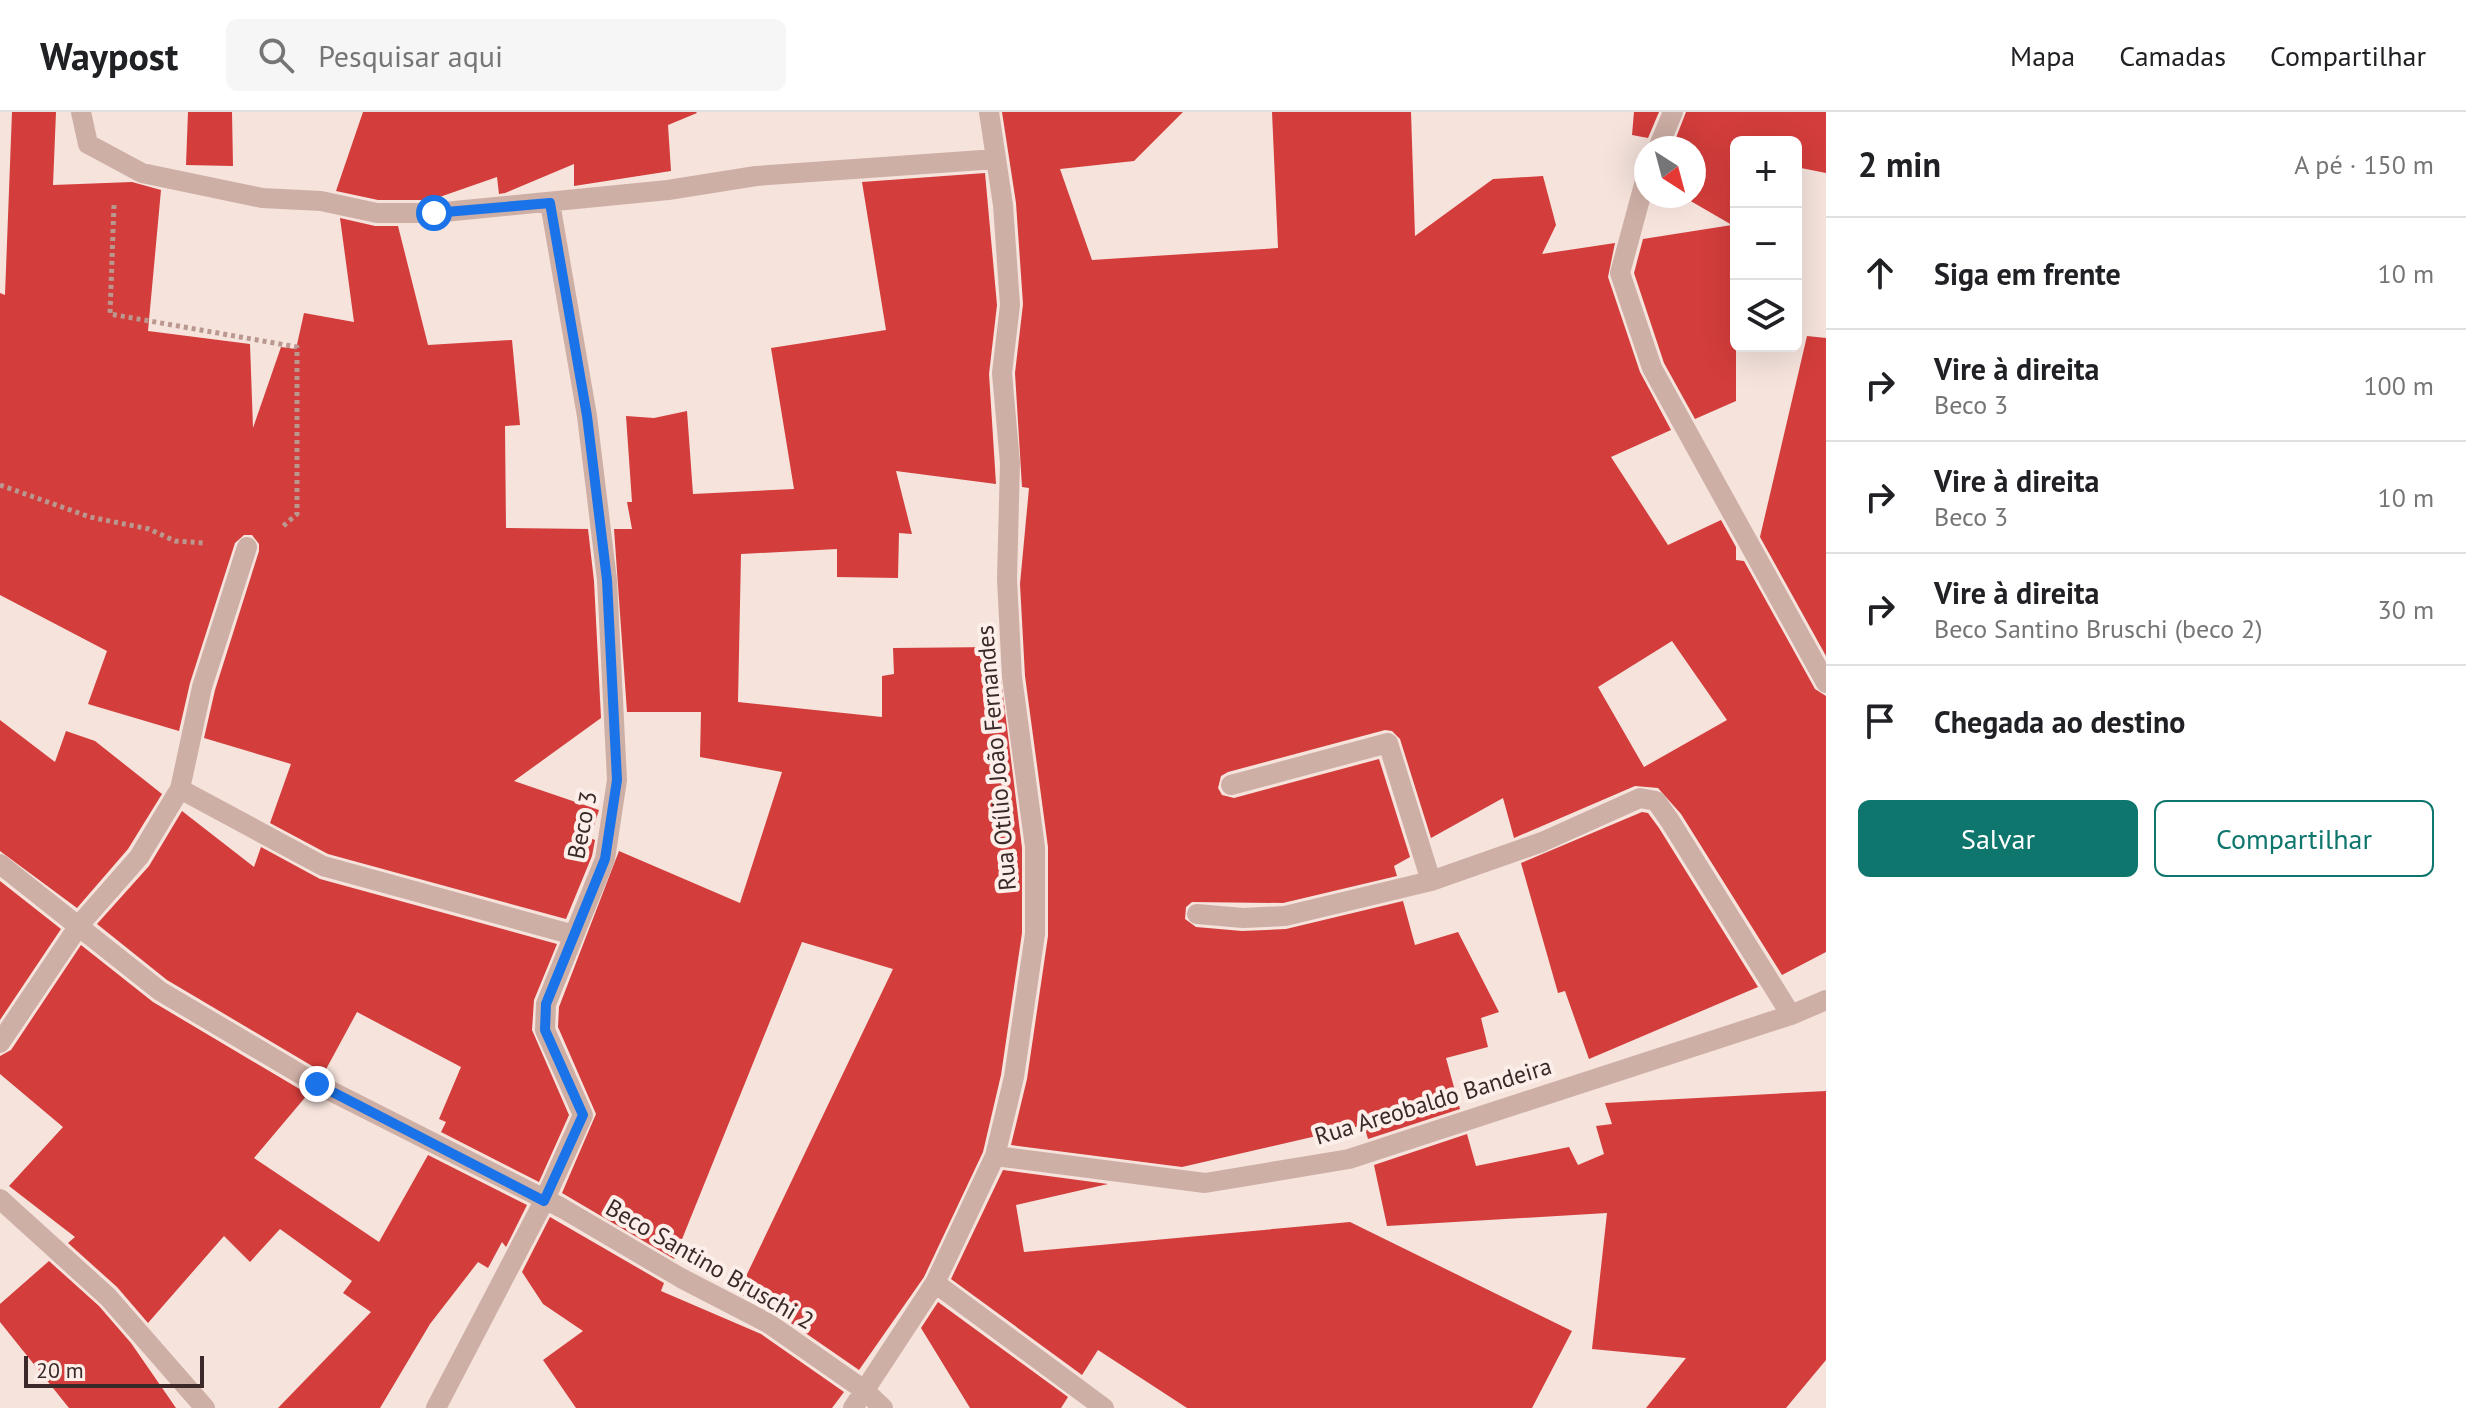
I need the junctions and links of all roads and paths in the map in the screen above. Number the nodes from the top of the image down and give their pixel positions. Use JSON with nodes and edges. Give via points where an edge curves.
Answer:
{"nodes":[{"id":1,"x":81,"y":112,"type":"edge"},
{"id":2,"x":989,"y":112,"type":"edge"},
{"id":3,"x":1673,"y":112,"type":"edge"},
{"id":4,"x":1663,"y":136,"type":"edge"},
{"id":5,"x":88,"y":144,"type":"junction"},
{"id":6,"x":996,"y":159,"type":"junction"},
{"id":7,"x":550,"y":203,"type":"junction"},
{"id":8,"x":1638,"y":208,"type":"edge"},
{"id":9,"x":0,"y":485,"type":"edge"},
{"id":10,"x":247,"y":547,"type":"junction"},
{"id":11,"x":1826,"y":683,"type":"edge"},
{"id":12,"x":1231,"y":785,"type":"dead end"},
{"id":13,"x":180,"y":789,"type":"junction"},
{"id":14,"x":0,"y":864,"type":"edge"},
{"id":15,"x":1431,"y":881,"type":"junction"},
{"id":16,"x":1197,"y":914,"type":"dead end"},
{"id":17,"x":80,"y":924,"type":"junction"},
{"id":18,"x":574,"y":935,"type":"junction"},
{"id":19,"x":1826,"y":1000,"type":"edge"},
{"id":20,"x":1791,"y":1015,"type":"junction"},
{"id":21,"x":0,"y":1043,"type":"edge"},
{"id":22,"x":995,"y":1156,"type":"junction"},
{"id":23,"x":0,"y":1199,"type":"edge"},
{"id":24,"x":544,"y":1201,"type":"junction"},
{"id":25,"x":935,"y":1283,"type":"junction"},
{"id":26,"x":864,"y":1390,"type":"junction"},
{"id":27,"x":205,"y":1408,"type":"edge"},
{"id":28,"x":436,"y":1408,"type":"edge"},
{"id":29,"x":853,"y":1408,"type":"edge"},
{"id":30,"x":883,"y":1408,"type":"edge"},
{"id":31,"x":1104,"y":1408,"type":"edge"}],
"edges":[{"from":1,"to":5,"type":"street"},
{"from":2,"to":6,"type":"street","name":"Rua Otílio João Fernandes"},
{"from":3,"to":4,"type":"street"},
{"from":5,"to":7,"type":"street","via":[[142,173],[262,198],[321,201],[377,213]]},
{"from":5,"to":10,"type":"path","via":[[115,187],[110,314],[297,347],[297,514]]},
{"from":6,"to":7,"type":"street","via":[[756,176]]},
{"from":6,"to":22,"type":"street","name":"Rua Otílio João Fernandes","via":[[1010,305],[1002,373],[1010,463],[1011,663],[1035,847],[1035,934]]},
{"from":7,"to":18,"type":"street","name":"Beco 3","via":[[587,416],[607,580],[617,780],[605,859]]},
{"from":8,"to":11,"type":"street","via":[[1620,273],[1652,368]]},
{"from":9,"to":10,"type":"path","via":[[175,541]]},
{"from":10,"to":13,"type":"street","via":[[202,687]]},
{"from":12,"to":15,"type":"street","via":[[1388,743]]},
{"from":13,"to":17,"type":"street","via":[[139,857]]},
{"from":13,"to":18,"type":"street","via":[[323,866]]},
{"from":14,"to":17,"type":"street","name":"Beco Santino Bruschi 2"},
{"from":15,"to":16,"type":"street","via":[[1285,916]]},
{"from":15,"to":20,"type":"street","via":[[1542,842],[1640,798],[1656,801]]},
{"from":17,"to":21,"type":"street"},
{"from":17,"to":24,"type":"street","name":"Beco Santino Bruschi 2","via":[[160,991],[317,1084]]},
{"from":18,"to":24,"type":"street","name":"Beco 3","via":[[546,1004],[545,1030],[583,1115]]},
{"from":19,"to":20,"type":"street","name":"Rua Areobaldo Bandeira"},
{"from":20,"to":22,"type":"street","name":"Rua Areobaldo Bandeira","via":[[1349,1159],[1205,1183]]},
{"from":22,"to":25,"type":"street","name":"Rua Otílio João Fernandes"},
{"from":23,"to":27,"type":"street","via":[[108,1297]]},
{"from":24,"to":26,"type":"street","name":"Beco Santino Bruschi 2","via":[[768,1323]]},
{"from":24,"to":28,"type":"street","name":"Beco 3"},
{"from":25,"to":26,"type":"street","name":"Rua Otílio João Fernandes"},
{"from":25,"to":31,"type":"street"},
{"from":26,"to":29,"type":"street","name":"Rua Otílio João Fernandes"},
{"from":26,"to":30,"type":"street","name":"Beco Santino Bruschi 2"}]}
